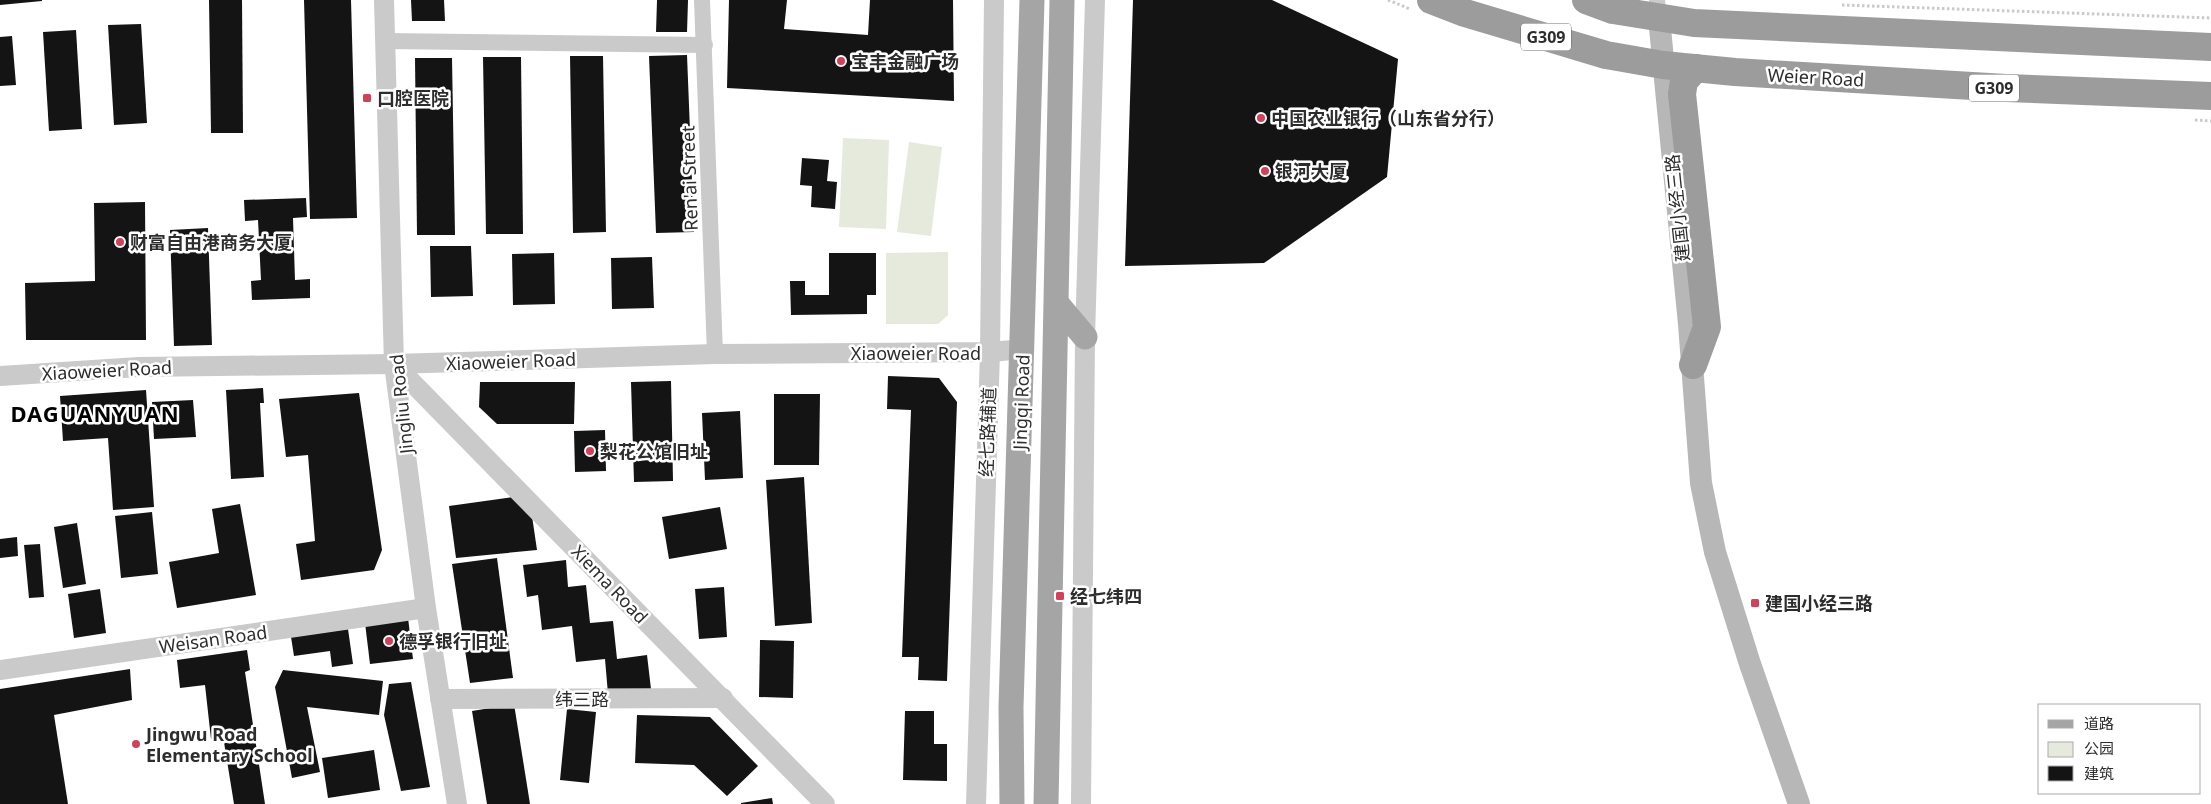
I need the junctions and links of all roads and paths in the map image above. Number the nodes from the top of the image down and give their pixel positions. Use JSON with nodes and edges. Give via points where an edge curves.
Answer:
{"nodes":[{"id":1,"x":384,"y":0,"type":"edge"},
{"id":2,"x":702,"y":0,"type":"edge"},
{"id":3,"x":994,"y":0,"type":"edge"},
{"id":4,"x":1032,"y":0,"type":"edge"},
{"id":5,"x":1062,"y":0,"type":"edge"},
{"id":6,"x":1095,"y":0,"type":"edge"},
{"id":7,"x":1431,"y":0,"type":"edge"},
{"id":8,"x":1586,"y":0,"type":"edge"},
{"id":9,"x":1834,"y":5,"type":"dead end"},
{"id":10,"x":1658,"y":9,"type":"edge"},
{"id":11,"x":2211,"y":18,"type":"edge"},
{"id":12,"x":385,"y":41,"type":"junction"},
{"id":13,"x":705,"y":45,"type":"junction"},
{"id":14,"x":2211,"y":47,"type":"edge"},
{"id":15,"x":1663,"y":65,"type":"junction"},
{"id":16,"x":1696,"y":68,"type":"junction"},
{"id":17,"x":2211,"y":96,"type":"edge"},
{"id":18,"x":1696,"y":295,"type":"junction"},
{"id":19,"x":1058,"y":305,"type":"junction"},
{"id":20,"x":1085,"y":337,"type":"junction"},
{"id":21,"x":1023,"y":349,"type":"junction"},
{"id":22,"x":990,"y":352,"type":"junction"},
{"id":23,"x":715,"y":354,"type":"junction"},
{"id":24,"x":394,"y":364,"type":"junction"},
{"id":25,"x":1693,"y":365,"type":"joint"},
{"id":26,"x":0,"y":376,"type":"edge"},
{"id":27,"x":426,"y":608,"type":"junction"},
{"id":28,"x":0,"y":670,"type":"edge"},
{"id":29,"x":723,"y":698,"type":"junction"},
{"id":30,"x":440,"y":699,"type":"junction"},
{"id":31,"x":457,"y":804,"type":"edge"},
{"id":32,"x":825,"y":804,"type":"edge"},
{"id":33,"x":976,"y":804,"type":"edge"},
{"id":34,"x":1012,"y":804,"type":"edge"},
{"id":35,"x":1046,"y":804,"type":"edge"},
{"id":36,"x":1081,"y":804,"type":"edge"},
{"id":37,"x":1799,"y":804,"type":"edge"}],
"edges":[{"from":1,"to":12,"type":"street","name":"Jingliu Road"},
{"from":2,"to":13,"type":"street","name":"Ren'ai Street"},
{"from":3,"to":22,"type":"street","name":"经七路辅道"},
{"from":4,"to":21,"type":"main road","name":"Jingqi Road"},
{"from":5,"to":19,"type":"main road","name":"Jingqi Road"},
{"from":6,"to":20,"type":"street"},
{"from":7,"to":15,"type":"highway","name":"Weier Road","number":"G309","via":[[1606,55]]},
{"from":8,"to":10,"type":"highway","via":[[1613,10]]},
{"from":9,"to":11,"type":"path"},
{"from":10,"to":14,"type":"highway","via":[[1694,23]]},
{"from":10,"to":15,"type":"main road","name":"建国小经三路"},
{"from":12,"to":13,"type":"street"},
{"from":12,"to":24,"type":"street","name":"Jingliu Road"},
{"from":13,"to":23,"type":"street","name":"Ren'ai Street"},
{"from":15,"to":16,"type":"highway","name":"Weier Road","number":"G309"},
{"from":15,"to":18,"type":"main road","name":"建国小经三路"},
{"from":16,"to":17,"type":"highway","name":"Weier Road","number":"G309","via":[[2006,88]]},
{"from":16,"to":18,"type":"highway","via":[[1684,81],[1682,94]]},
{"from":18,"to":25,"type":"highway","via":[[1707,327]]},
{"from":19,"to":20,"type":"main road"},
{"from":19,"to":35,"type":"main road","name":"Jingqi Road"},
{"from":20,"to":36,"type":"street"},
{"from":21,"to":22,"type":"street","name":"Xiaoweier Road"},
{"from":21,"to":34,"type":"main road","name":"Jingqi Road","via":[[1011,707]]},
{"from":22,"to":23,"type":"street","name":"Xiaoweier Road"},
{"from":22,"to":33,"type":"street","name":"经七路辅道"},
{"from":23,"to":24,"type":"street","name":"Xiaoweier Road"},
{"from":24,"to":26,"type":"street","name":"Xiaoweier Road","via":[[139,367]]},
{"from":24,"to":27,"type":"street","name":"Jingliu Road"},
{"from":24,"to":29,"type":"street","name":"Xiema Road"},
{"from":25,"to":37,"type":"main road","via":[[1701,483],[1715,552]]},
{"from":27,"to":28,"type":"street","name":"Weisan Road"},
{"from":27,"to":30,"type":"street","name":"Jingliu Road"},
{"from":29,"to":30,"type":"street","name":"纬三路"},
{"from":29,"to":32,"type":"street","name":"Xiema Road"},
{"from":30,"to":31,"type":"street","name":"Jingliu Road"}]}
